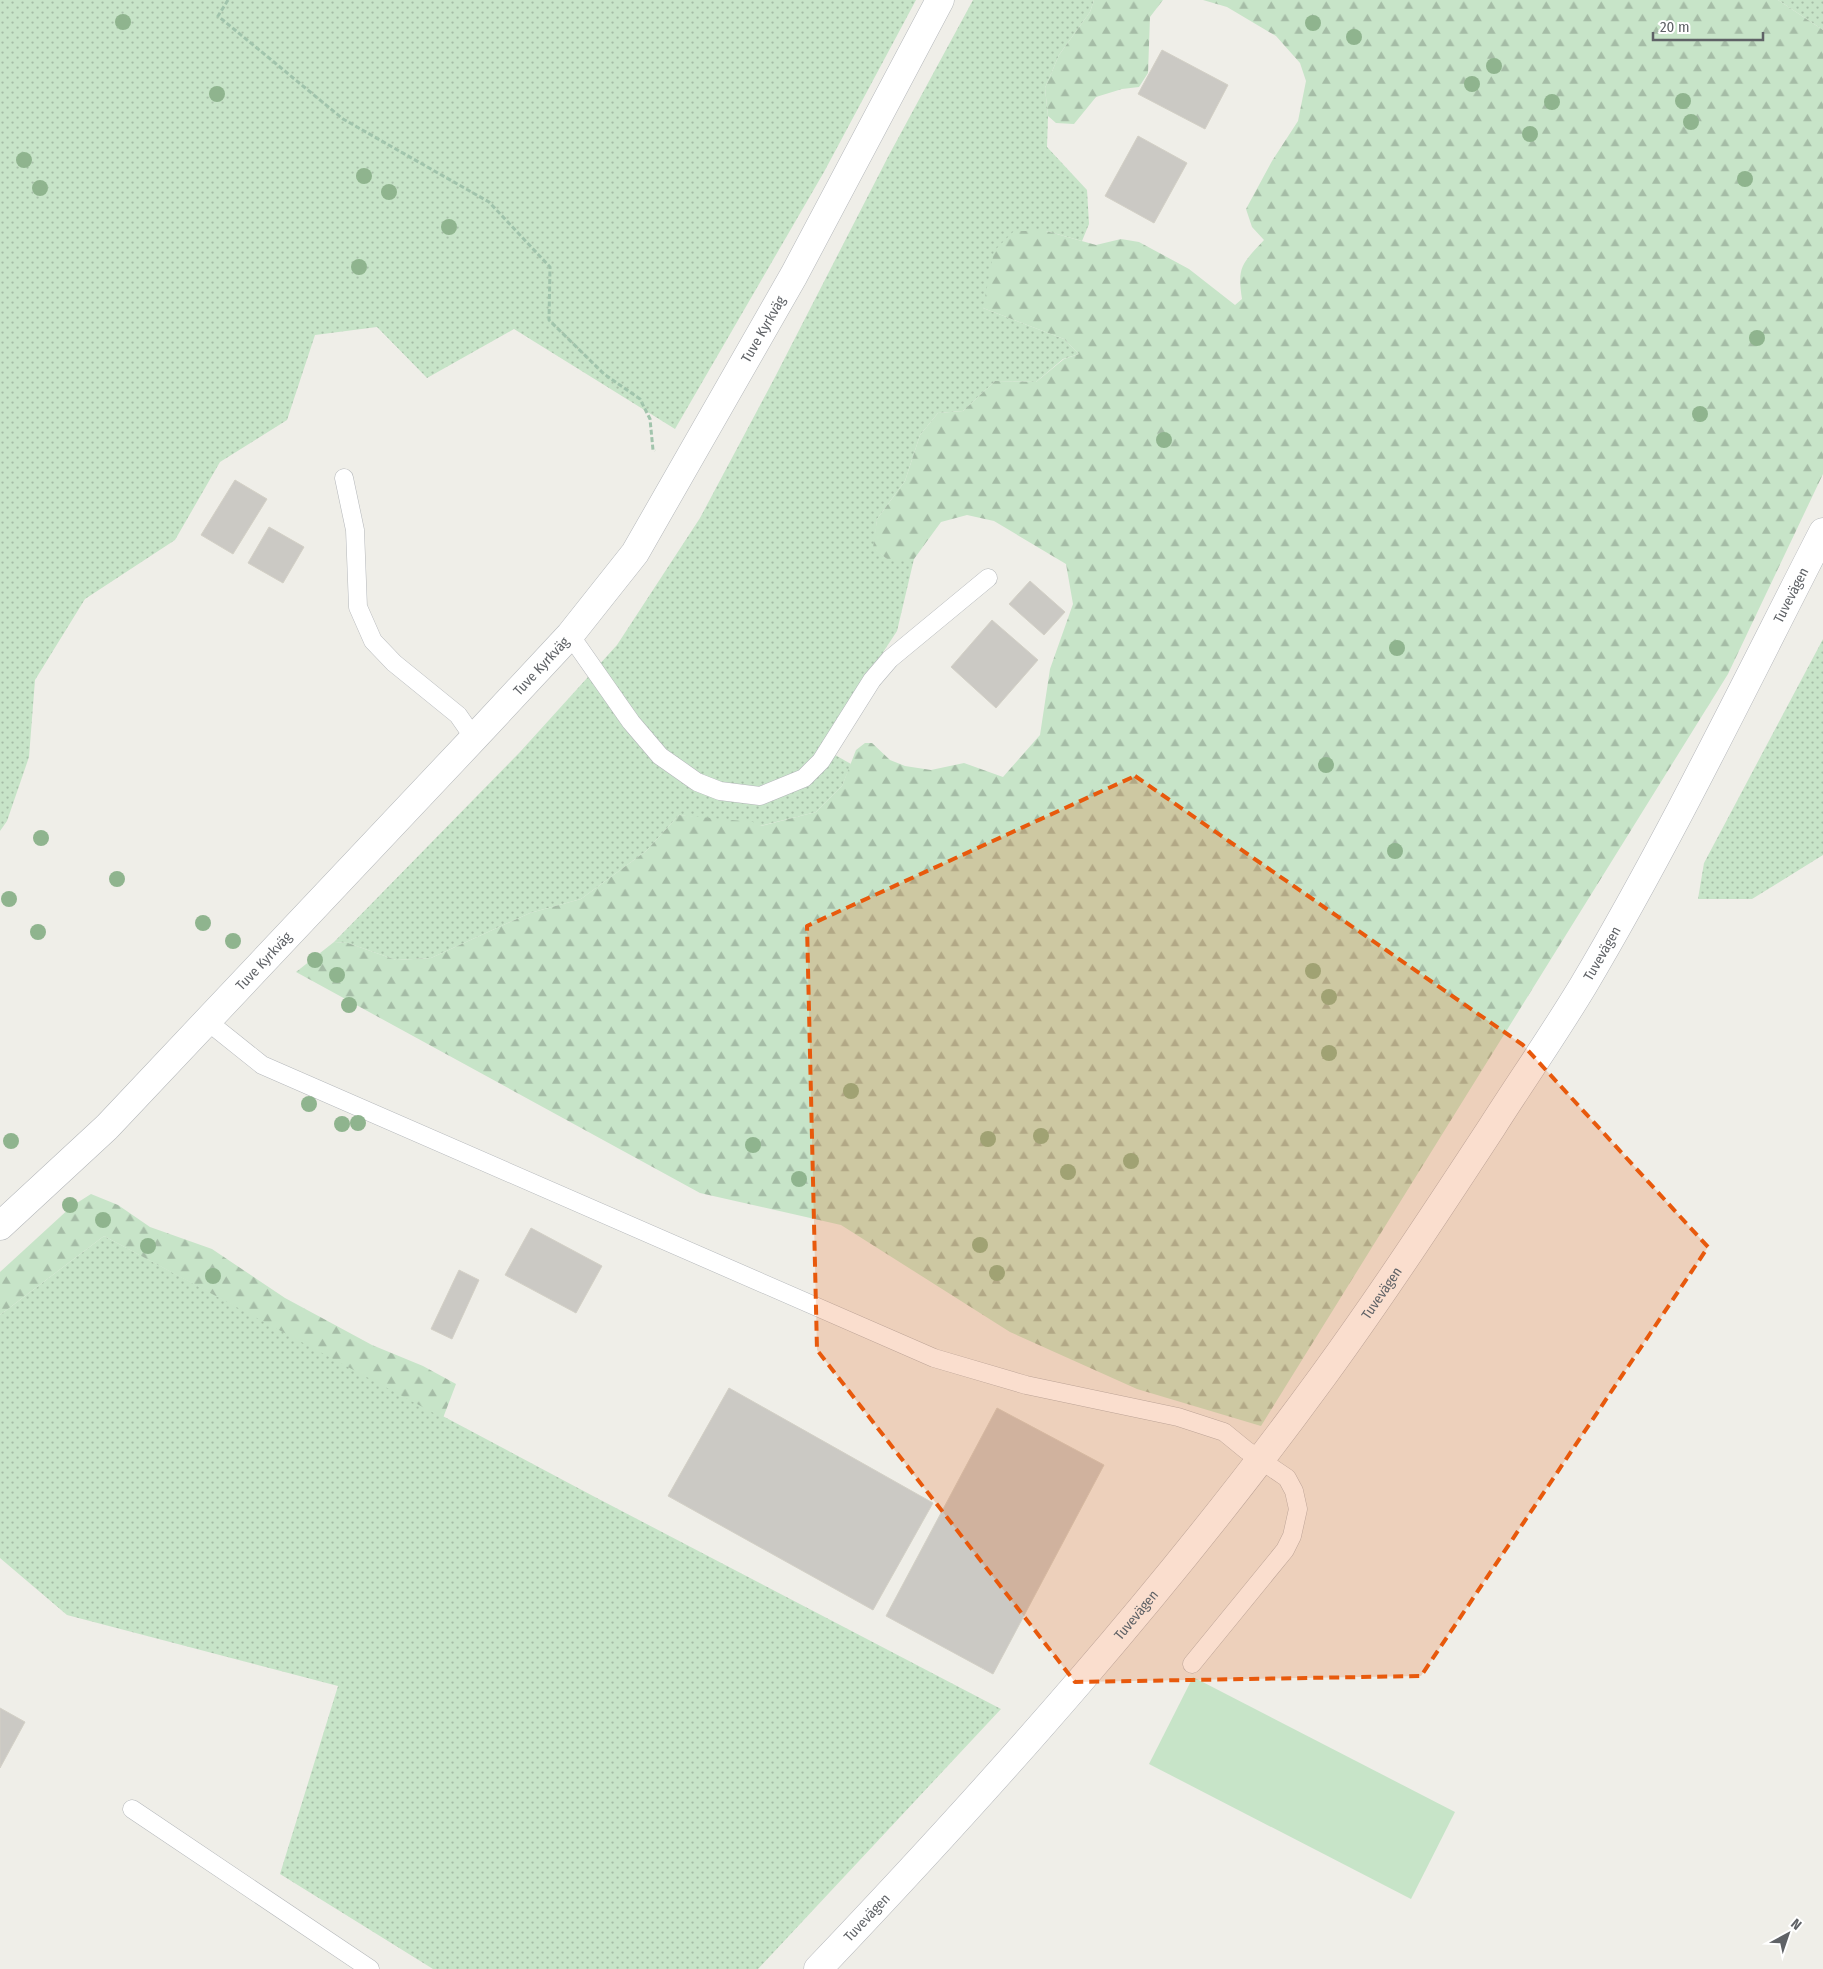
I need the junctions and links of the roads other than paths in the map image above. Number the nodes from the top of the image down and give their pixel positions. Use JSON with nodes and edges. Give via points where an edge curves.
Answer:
{"nodes":[{"id":1,"x":940,"y":0,"type":"edge"},
{"id":2,"x":344,"y":478,"type":"dead end"},
{"id":3,"x":1823,"y":532,"type":"edge"},
{"id":4,"x":988,"y":578,"type":"dead end"},
{"id":5,"x":570,"y":635,"type":"junction"},
{"id":6,"x":474,"y":738,"type":"junction"},
{"id":7,"x":206,"y":1021,"type":"junction"},
{"id":8,"x":0,"y":1226,"type":"edge"},
{"id":9,"x":1259,"y":1460,"type":"junction"},
{"id":10,"x":1192,"y":1664,"type":"dead end"},
{"id":11,"x":132,"y":1808,"type":"dead end"},
{"id":12,"x":370,"y":1969,"type":"edge"},
{"id":13,"x":818,"y":1969,"type":"edge"}],
"edges":[{"from":1,"to":5,"type":"main road","name":"Tuve Kyrkväg","via":[[794,274],[635,553]]},
{"from":2,"to":6,"type":"lane","via":[[355,530],[358,607],[373,641],[394,663],[458,715]]},
{"from":3,"to":9,"type":"main road","name":"Tuvevägen","via":[[1676,819],[1582,987],[1405,1260]]},
{"from":4,"to":5,"type":"lane","via":[[890,659],[872,680],[821,761],[804,778],[760,796],[720,791],[705,785],[680,772],[660,756],[631,722]]},
{"from":5,"to":6,"type":"main road","name":"Tuve Kyrkväg"},
{"from":6,"to":7,"type":"main road","name":"Tuve Kyrkväg"},
{"from":7,"to":8,"type":"main road","name":"Tuve Kyrkväg","via":[[107,1127]]},
{"from":7,"to":9,"type":"lane","via":[[262,1065],[934,1358],[1026,1385],[1178,1417],[1224,1432]]},
{"from":9,"to":10,"type":"lane","via":[[1287,1478],[1294,1491],[1298,1509],[1292,1536],[1270,1570]]},
{"from":9,"to":13,"type":"main road","name":"Tuvevägen","via":[[1040,1728],[904,1880]]},
{"from":11,"to":12,"type":"lane"}]}
